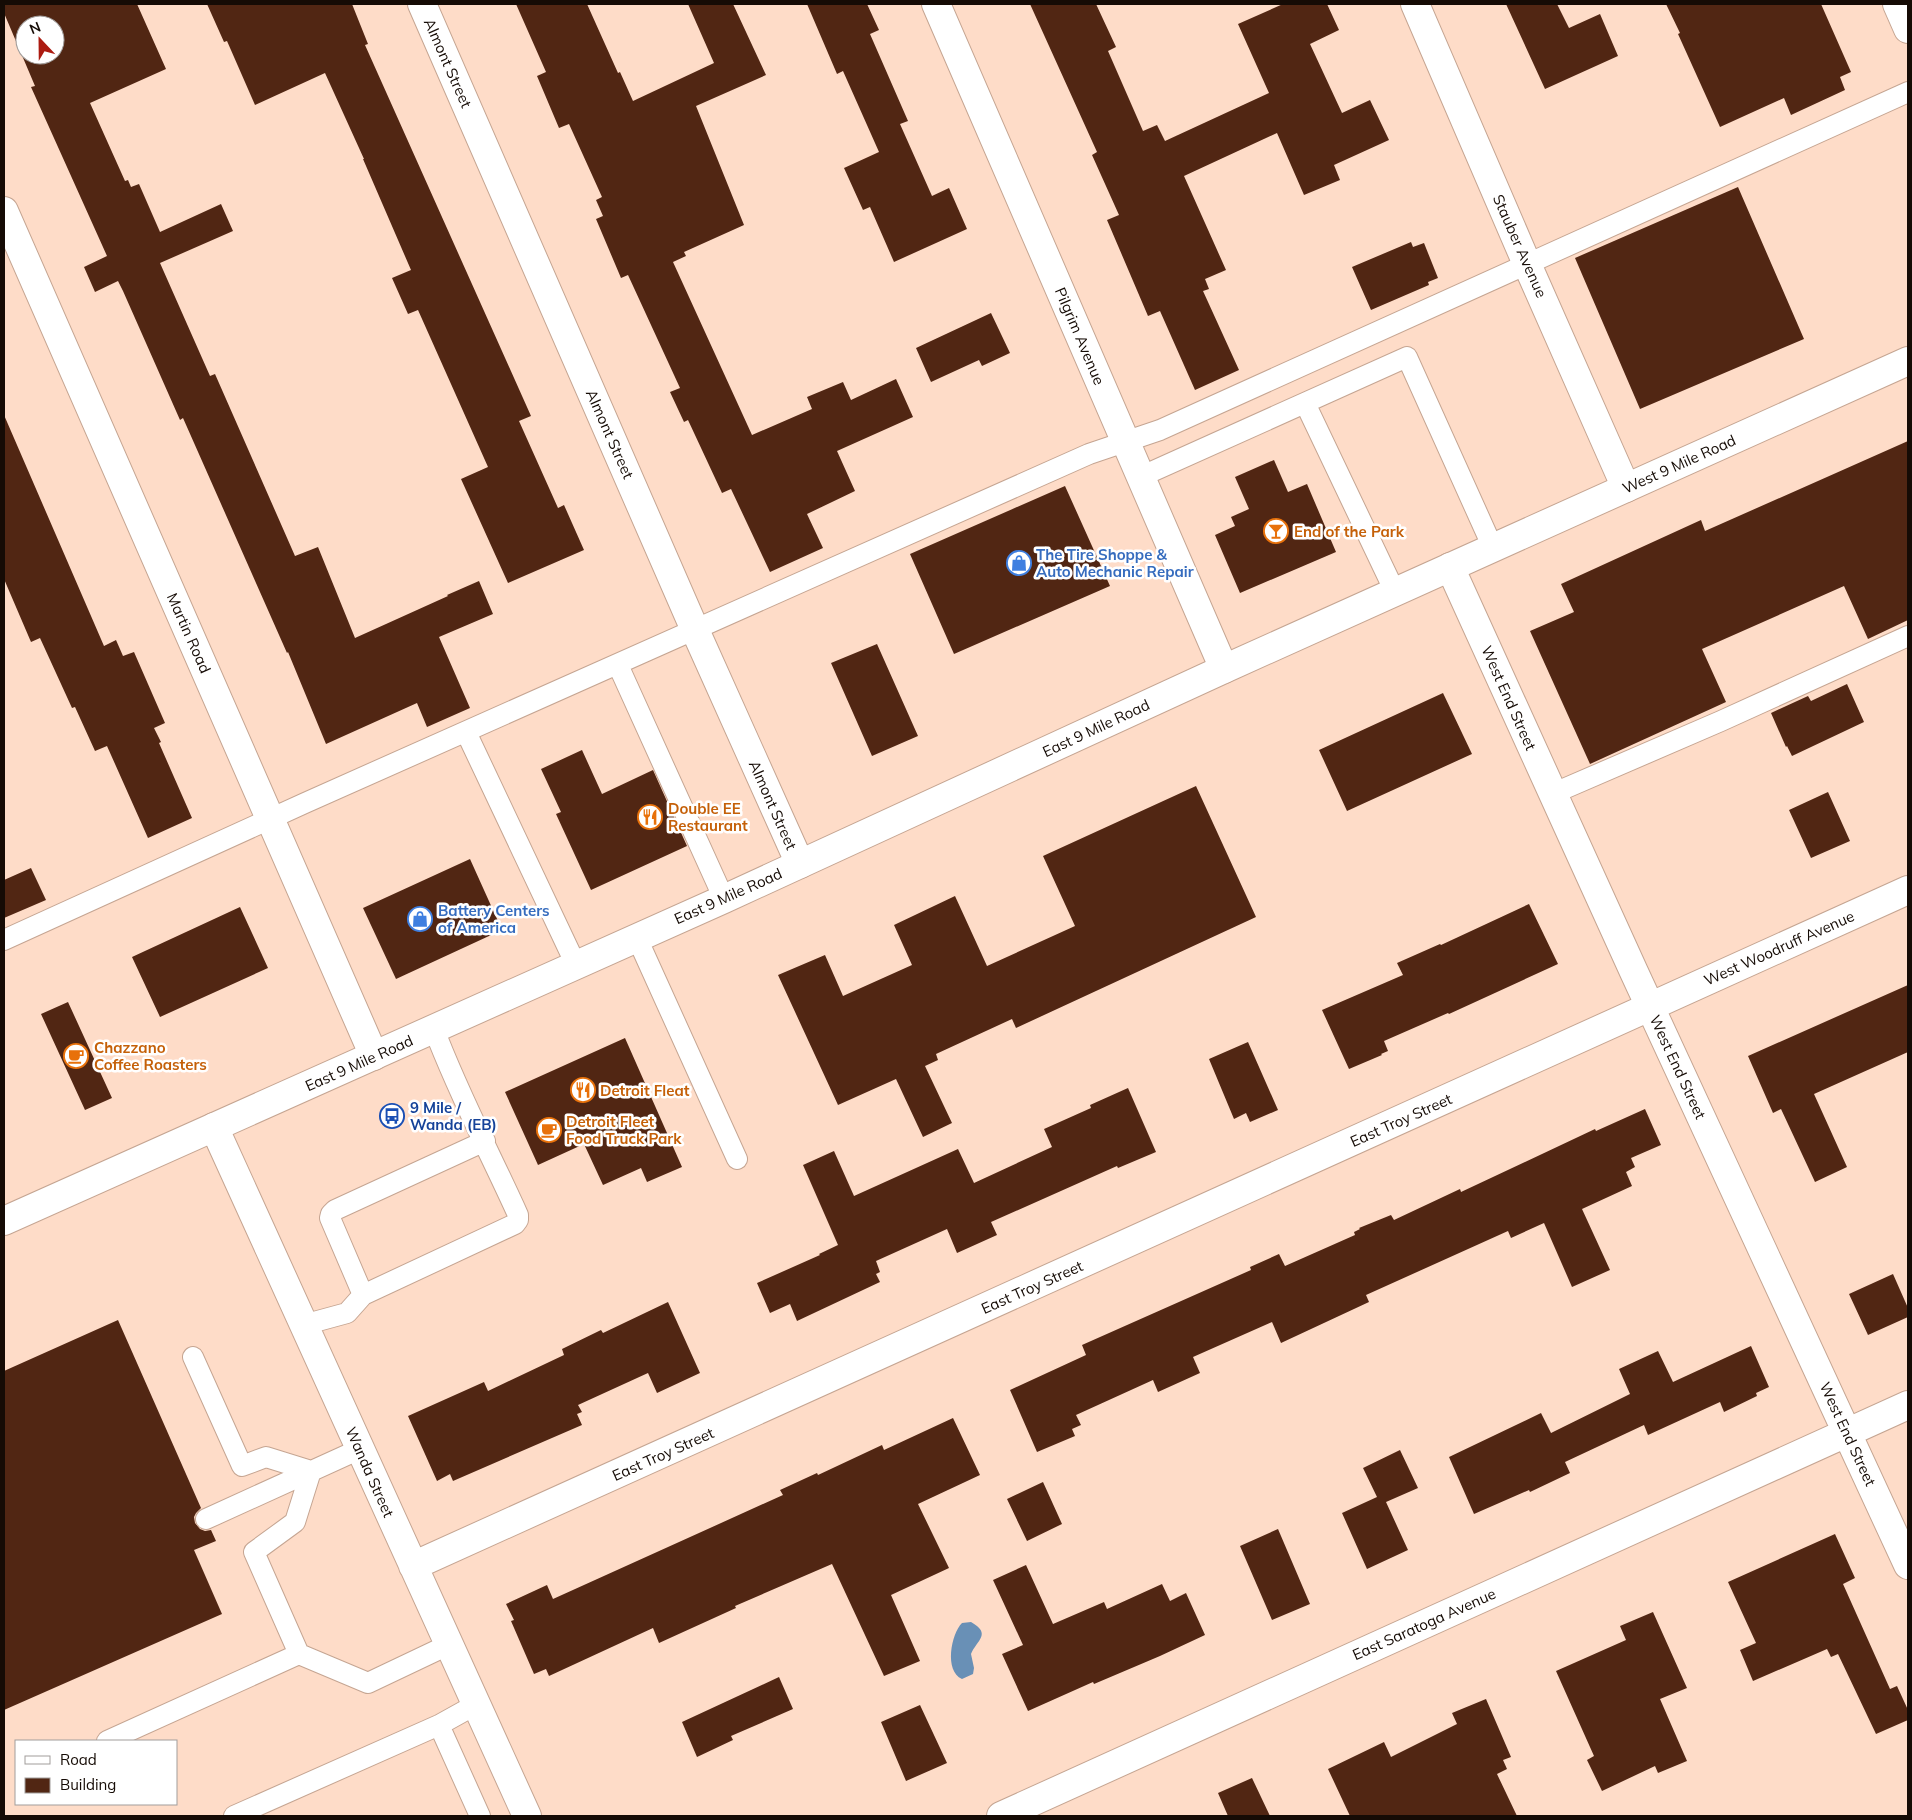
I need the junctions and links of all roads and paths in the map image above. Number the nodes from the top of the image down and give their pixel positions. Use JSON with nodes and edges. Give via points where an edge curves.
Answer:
{"nodes":[{"id":1,"x":422,"y":4,"type":"edge"},
{"id":2,"x":936,"y":4,"type":"edge"},
{"id":3,"x":1415,"y":4,"type":"edge"},
{"id":4,"x":1897,"y":4,"type":"edge"},
{"id":5,"x":1908,"y":29,"type":"edge"},
{"id":6,"x":1908,"y":92,"type":"edge"},
{"id":7,"x":4,"y":211,"type":"edge"},
{"id":8,"x":1527,"y":264,"type":"junction"},
{"id":9,"x":1908,"y":360,"type":"edge"},
{"id":10,"x":1305,"y":403,"type":"junction"},
{"id":11,"x":1125,"y":442,"type":"junction"},
{"id":12,"x":1140,"y":477,"type":"junction"},
{"id":13,"x":1626,"y":488,"type":"junction"},
{"id":14,"x":1493,"y":548,"type":"junction"},
{"id":15,"x":1450,"y":567,"type":"junction"},
{"id":16,"x":1395,"y":592,"type":"junction"},
{"id":17,"x":696,"y":630,"type":"junction"},
{"id":18,"x":1908,"y":636,"type":"edge"},
{"id":19,"x":618,"y":665,"type":"junction"},
{"id":20,"x":1224,"y":669,"type":"junction"},
{"id":21,"x":466,"y":732,"type":"junction"},
{"id":22,"x":1552,"y":794,"type":"junction"},
{"id":23,"x":270,"y":820,"type":"junction"},
{"id":24,"x":800,"y":864,"type":"junction"},
{"id":25,"x":1908,"y":890,"type":"edge"},
{"id":26,"x":724,"y":898,"type":"junction"},
{"id":27,"x":637,"y":938,"type":"junction"},
{"id":28,"x":4,"y":940,"type":"edge"},
{"id":29,"x":576,"y":965,"type":"junction"},
{"id":30,"x":1650,"y":1008,"type":"junction"},
{"id":31,"x":434,"y":1029,"type":"junction"},
{"id":32,"x":374,"y":1056,"type":"junction"},
{"id":33,"x":214,"y":1126,"type":"junction"},
{"id":34,"x":485,"y":1141,"type":"junction"},
{"id":35,"x":737,"y":1159,"type":"dead end"},
{"id":36,"x":4,"y":1221,"type":"edge"},
{"id":37,"x":364,"y":1295,"type":"junction"},
{"id":38,"x":303,"y":1325,"type":"junction"},
{"id":39,"x":193,"y":1357,"type":"dead end"},
{"id":40,"x":1908,"y":1405,"type":"edge"},
{"id":41,"x":1848,"y":1432,"type":"junction"},
{"id":42,"x":360,"y":1449,"type":"junction"},
{"id":43,"x":311,"y":1471,"type":"junction"},
{"id":44,"x":206,"y":1519,"type":"dead end"},
{"id":45,"x":1908,"y":1565,"type":"edge"},
{"id":46,"x":413,"y":1566,"type":"junction"},
{"id":47,"x":448,"y":1645,"type":"junction"},
{"id":48,"x":299,"y":1654,"type":"junction"},
{"id":49,"x":475,"y":1705,"type":"junction"},
{"id":50,"x":438,"y":1725,"type":"junction"},
{"id":51,"x":110,"y":1740,"type":"edge"},
{"id":52,"x":234,"y":1816,"type":"edge"},
{"id":53,"x":480,"y":1816,"type":"edge"},
{"id":54,"x":526,"y":1816,"type":"edge"},
{"id":55,"x":1001,"y":1816,"type":"edge"}],
"edges":[{"from":1,"to":17,"type":"street","name":"Almont Street"},
{"from":2,"to":11,"type":"street","name":"Pilgrim Avenue"},
{"from":3,"to":8,"type":"street","name":"Stauber Avenue"},
{"from":4,"to":5,"type":"street"},
{"from":6,"to":8,"type":"lane"},
{"from":7,"to":23,"type":"street","name":"Martin Road"},
{"from":8,"to":11,"type":"lane","via":[[1160,430]]},
{"from":8,"to":13,"type":"street","name":"Stauber Avenue"},
{"from":9,"to":13,"type":"street","name":"West 9 Mile Road"},
{"from":10,"to":12,"type":"lane"},
{"from":10,"to":14,"type":"lane","via":[[1407,357]]},
{"from":10,"to":16,"type":"lane"},
{"from":11,"to":12,"type":"street","name":"Pilgrim Avenue"},
{"from":11,"to":17,"type":"lane","via":[[1089,454]]},
{"from":12,"to":20,"type":"street","name":"Pilgrim Avenue"},
{"from":13,"to":14,"type":"street","name":"West 9 Mile Road"},
{"from":14,"to":15,"type":"street","name":"West 9 Mile Road"},
{"from":15,"to":16,"type":"street","name":"East 9 Mile Road"},
{"from":15,"to":22,"type":"street","name":"West End Street"},
{"from":16,"to":20,"type":"street","name":"East 9 Mile Road"},
{"from":17,"to":19,"type":"lane"},
{"from":17,"to":24,"type":"street","name":"Almont Street"},
{"from":18,"to":22,"type":"lane"},
{"from":19,"to":21,"type":"lane"},
{"from":19,"to":26,"type":"lane"},
{"from":20,"to":24,"type":"street","name":"East 9 Mile Road"},
{"from":21,"to":23,"type":"lane"},
{"from":21,"to":29,"type":"lane"},
{"from":22,"to":30,"type":"street","name":"West End Street"},
{"from":23,"to":28,"type":"lane"},
{"from":23,"to":32,"type":"street","name":"Martin Road"},
{"from":24,"to":26,"type":"street","name":"East 9 Mile Road"},
{"from":25,"to":30,"type":"street","name":"West Woodruff Avenue"},
{"from":26,"to":27,"type":"street","name":"East 9 Mile Road"},
{"from":27,"to":29,"type":"street","name":"East 9 Mile Road"},
{"from":27,"to":35,"type":"lane"},
{"from":29,"to":31,"type":"street","name":"East 9 Mile Road"},
{"from":30,"to":41,"type":"street","name":"West End Street"},
{"from":30,"to":46,"type":"street","name":"East Troy Street"},
{"from":31,"to":32,"type":"street","name":"East 9 Mile Road"},
{"from":31,"to":34,"type":"lane","via":[[451,1074]]},
{"from":32,"to":33,"type":"street","name":"East 9 Mile Road"},
{"from":33,"to":36,"type":"street","name":"East 9 Mile Road"},
{"from":33,"to":38,"type":"street","name":"Wanda Street"},
{"from":34,"to":37,"type":"lane","via":[[518,1215],[515,1224]]},
{"from":34,"to":37,"type":"lane","via":[[331,1214]]},
{"from":37,"to":38,"type":"lane","via":[[347,1313]]},
{"from":38,"to":42,"type":"street","name":"Wanda Street"},
{"from":39,"to":43,"type":"lane","via":[[242,1466],[266,1457]]},
{"from":40,"to":41,"type":"street","name":"East Saratoga Avenue"},
{"from":41,"to":45,"type":"street","name":"West End Street"},
{"from":41,"to":55,"type":"street","name":"East Saratoga Avenue"},
{"from":42,"to":43,"type":"lane"},
{"from":42,"to":46,"type":"street","name":"Wanda Street"},
{"from":43,"to":44,"type":"lane"},
{"from":43,"to":48,"type":"lane","via":[[296,1522],[254,1552]]},
{"from":46,"to":47,"type":"street","name":"Wanda Street"},
{"from":47,"to":48,"type":"lane","via":[[368,1683]]},
{"from":47,"to":49,"type":"street","name":"Wanda Street"},
{"from":48,"to":51,"type":"lane"},
{"from":49,"to":50,"type":"lane"},
{"from":49,"to":54,"type":"street","name":"Wanda Street"},
{"from":50,"to":52,"type":"lane"},
{"from":50,"to":53,"type":"lane"}]}
